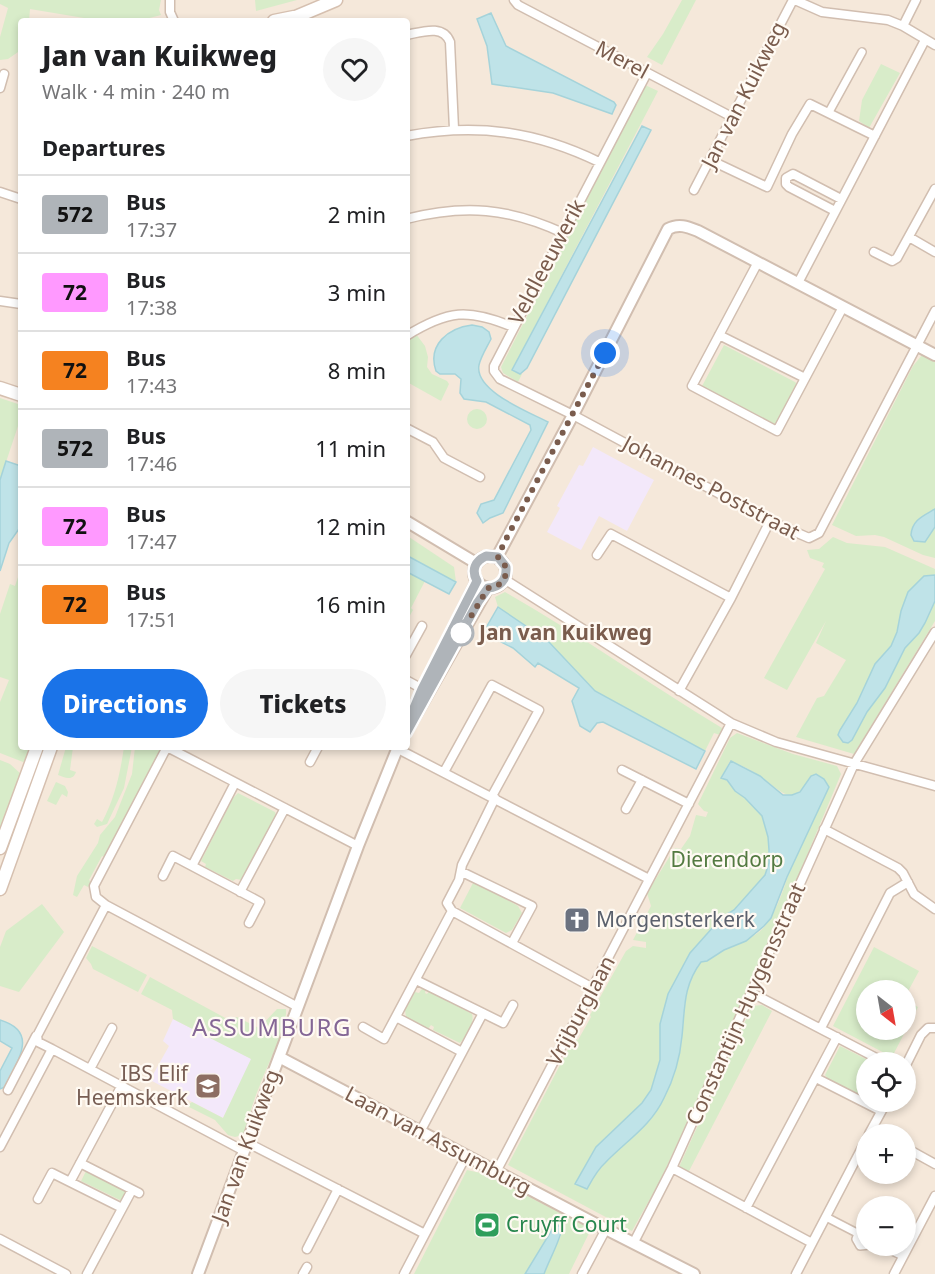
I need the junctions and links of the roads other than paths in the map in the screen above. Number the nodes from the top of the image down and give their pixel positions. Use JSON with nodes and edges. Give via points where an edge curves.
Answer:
{"nodes":[{"id":1,"x":170,"y":0,"type":"edge"},
{"id":2,"x":336,"y":0,"type":"edge"},
{"id":3,"x":514,"y":0,"type":"edge"},
{"id":4,"x":794,"y":0,"type":"edge"},
{"id":5,"x":916,"y":0,"type":"edge"},
{"id":6,"x":172,"y":18,"type":"edge"},
{"id":7,"x":293,"y":18,"type":"edge"},
{"id":8,"x":903,"y":26,"type":"junction"},
{"id":9,"x":410,"y":34,"type":"edge"},
{"id":10,"x":925,"y":40,"type":"junction"},
{"id":11,"x":935,"y":45,"type":"edge"},
{"id":12,"x":862,"y":52,"type":"dead end"},
{"id":13,"x":647,"y":73,"type":"junction"},
{"id":14,"x":4,"y":74,"type":"dead end"},
{"id":15,"x":0,"y":88,"type":"edge"},
{"id":16,"x":829,"y":112,"type":"junction"},
{"id":17,"x":732,"y":117,"type":"junction"},
{"id":18,"x":454,"y":129,"type":"junction"},
{"id":19,"x":410,"y":135,"type":"edge"},
{"id":20,"x":874,"y":136,"type":"junction"},
{"id":21,"x":710,"y":160,"type":"junction"},
{"id":22,"x":599,"y":162,"type":"junction"},
{"id":23,"x":935,"y":189,"type":"edge"},
{"id":24,"x":694,"y":190,"type":"dead end"},
{"id":25,"x":0,"y":192,"type":"edge"},
{"id":26,"x":18,"y":198,"type":"edge"},
{"id":27,"x":841,"y":200,"type":"junction"},
{"id":28,"x":835,"y":211,"type":"junction"},
{"id":29,"x":410,"y":218,"type":"edge"},
{"id":30,"x":563,"y":233,"type":"junction"},
{"id":31,"x":909,"y":237,"type":"junction"},
{"id":32,"x":874,"y":252,"type":"dead end"},
{"id":33,"x":935,"y":252,"type":"edge"},
{"id":34,"x":758,"y":262,"type":"junction"},
{"id":35,"x":798,"y":283,"type":"junction"},
{"id":36,"x":0,"y":301,"type":"edge"},
{"id":37,"x":18,"y":304,"type":"edge"},
{"id":38,"x":843,"y":307,"type":"junction"},
{"id":39,"x":935,"y":311,"type":"edge"},
{"id":40,"x":513,"y":327,"type":"junction"},
{"id":41,"x":410,"y":334,"type":"edge"},
{"id":42,"x":719,"y":335,"type":"junction"},
{"id":43,"x":917,"y":346,"type":"junction"},
{"id":44,"x":935,"y":355,"type":"edge"},
{"id":45,"x":805,"y":378,"type":"junction"},
{"id":46,"x":0,"y":388,"type":"edge"},
{"id":47,"x":18,"y":394,"type":"edge"},
{"id":48,"x":573,"y":415,"type":"junction"},
{"id":49,"x":410,"y":430,"type":"edge"},
{"id":50,"x":480,"y":477,"type":"dead end"},
{"id":51,"x":770,"y":521,"type":"junction"},
{"id":52,"x":410,"y":523,"type":"edge"},
{"id":53,"x":597,"y":555,"type":"dead end"},
{"id":54,"x":498,"y":557,"type":"junction"},
{"id":55,"x":476,"y":563,"type":"junction"},
{"id":56,"x":504,"y":579,"type":"junction"},
{"id":57,"x":477,"y":581,"type":"junction"},
{"id":58,"x":488,"y":588,"type":"junction"},
{"id":59,"x":731,"y":598,"type":"junction"},
{"id":60,"x":422,"y":626,"type":"dead end"},
{"id":61,"x":935,"y":632,"type":"edge"},
{"id":62,"x":410,"y":648,"type":"edge"},
{"id":63,"x":410,"y":682,"type":"edge"},
{"id":64,"x":425,"y":691,"type":"junction"},
{"id":65,"x":679,"y":691,"type":"junction"},
{"id":66,"x":410,"y":719,"type":"edge"},
{"id":67,"x":410,"y":723,"type":"edge"},
{"id":68,"x":731,"y":723,"type":"junction"},
{"id":69,"x":36,"y":750,"type":"edge"},
{"id":70,"x":50,"y":750,"type":"edge"},
{"id":71,"x":165,"y":750,"type":"edge"},
{"id":72,"x":173,"y":750,"type":"edge"},
{"id":73,"x":316,"y":750,"type":"edge"},
{"id":74,"x":397,"y":750,"type":"edge"},
{"id":75,"x":402,"y":750,"type":"edge"},
{"id":76,"x":310,"y":762,"type":"dead end"},
{"id":77,"x":854,"y":764,"type":"junction"},
{"id":78,"x":622,"y":770,"type":"dead end"},
{"id":79,"x":444,"y":772,"type":"junction"},
{"id":80,"x":642,"y":780,"type":"junction"},
{"id":81,"x":235,"y":783,"type":"junction"},
{"id":82,"x":935,"y":786,"type":"edge"},
{"id":83,"x":493,"y":797,"type":"junction"},
{"id":84,"x":689,"y":804,"type":"junction"},
{"id":85,"x":285,"y":808,"type":"junction"},
{"id":86,"x":626,"y":809,"type":"dead end"},
{"id":87,"x":824,"y":829,"type":"junction"},
{"id":88,"x":358,"y":846,"type":"junction"},
{"id":89,"x":0,"y":848,"type":"edge"},
{"id":90,"x":192,"y":866,"type":"junction"},
{"id":91,"x":462,"y":872,"type":"junction"},
{"id":92,"x":163,"y":876,"type":"dead end"},
{"id":93,"x":649,"y":879,"type":"junction"},
{"id":94,"x":908,"y":882,"type":"junction"},
{"id":95,"x":0,"y":889,"type":"edge"},
{"id":96,"x":240,"y":892,"type":"junction"},
{"id":97,"x":106,"y":905,"type":"junction"},
{"id":98,"x":935,"y":909,"type":"edge"},
{"id":99,"x":452,"y":911,"type":"junction"},
{"id":100,"x":249,"y":923,"type":"dead end"},
{"id":101,"x":512,"y":943,"type":"junction"},
{"id":102,"x":416,"y":980,"type":"junction"},
{"id":103,"x":593,"y":988,"type":"junction"},
{"id":104,"x":752,"y":993,"type":"junction"},
{"id":105,"x":513,"y":1005,"type":"dead end"},
{"id":106,"x":298,"y":1007,"type":"junction"},
{"id":107,"x":483,"y":1013,"type":"junction"},
{"id":108,"x":396,"y":1017,"type":"junction"},
{"id":109,"x":363,"y":1027,"type":"dead end"},
{"id":110,"x":112,"y":1028,"type":"dead end"},
{"id":111,"x":821,"y":1028,"type":"junction"},
{"id":112,"x":935,"y":1028,"type":"edge"},
{"id":113,"x":37,"y":1036,"type":"junction"},
{"id":114,"x":837,"y":1037,"type":"junction"},
{"id":115,"x":52,"y":1050,"type":"junction"},
{"id":116,"x":462,"y":1052,"type":"junction"},
{"id":117,"x":865,"y":1052,"type":"edge"},
{"id":118,"x":912,"y":1052,"type":"edge"},
{"id":119,"x":279,"y":1057,"type":"junction"},
{"id":120,"x":90,"y":1069,"type":"junction"},
{"id":121,"x":816,"y":1078,"type":"junction"},
{"id":122,"x":122,"y":1085,"type":"junction"},
{"id":123,"x":8,"y":1089,"type":"dead end"},
{"id":124,"x":856,"y":1098,"type":"edge"},
{"id":125,"x":420,"y":1132,"type":"junction"},
{"id":126,"x":0,"y":1147,"type":"edge"},
{"id":127,"x":245,"y":1147,"type":"junction"},
{"id":128,"x":916,"y":1154,"type":"edge"},
{"id":129,"x":466,"y":1156,"type":"junction"},
{"id":130,"x":856,"y":1159,"type":"edge"},
{"id":131,"x":80,"y":1163,"type":"junction"},
{"id":132,"x":935,"y":1164,"type":"edge"},
{"id":133,"x":672,"y":1168,"type":"junction"},
{"id":134,"x":496,"y":1172,"type":"junction"},
{"id":135,"x":70,"y":1182,"type":"junction"},
{"id":136,"x":338,"y":1189,"type":"junction"},
{"id":137,"x":935,"y":1196,"type":"edge"},
{"id":138,"x":38,"y":1199,"type":"dead end"},
{"id":139,"x":122,"y":1208,"type":"junction"},
{"id":140,"x":746,"y":1208,"type":"junction"},
{"id":141,"x":826,"y":1217,"type":"junction"},
{"id":142,"x":606,"y":1229,"type":"junction"},
{"id":143,"x":856,"y":1232,"type":"edge"},
{"id":144,"x":916,"y":1232,"type":"edge"},
{"id":145,"x":425,"y":1234,"type":"junction"},
{"id":146,"x":0,"y":1239,"type":"edge"},
{"id":147,"x":634,"y":1242,"type":"junction"},
{"id":148,"x":812,"y":1243,"type":"junction"},
{"id":149,"x":307,"y":1249,"type":"dead end"},
{"id":150,"x":903,"y":1256,"type":"edge"},
{"id":151,"x":66,"y":1274,"type":"edge"},
{"id":152,"x":87,"y":1274,"type":"edge"},
{"id":153,"x":198,"y":1274,"type":"edge"},
{"id":154,"x":404,"y":1274,"type":"edge"},
{"id":155,"x":582,"y":1274,"type":"edge"},
{"id":156,"x":694,"y":1274,"type":"edge"},
{"id":157,"x":796,"y":1274,"type":"edge"},
{"id":158,"x":894,"y":1274,"type":"edge"}],
"edges":[{"from":1,"to":6,"type":"street"},
{"from":2,"to":7,"type":"main road"},
{"from":3,"to":13,"type":"street","name":"Merel"},
{"from":4,"to":8,"type":"street","via":[[822,12],[888,20]]},
{"from":4,"to":17,"type":"street","name":"Jan van Kuikweg"},
{"from":5,"to":8,"type":"street"},
{"from":8,"to":10,"type":"street"},
{"from":9,"to":18,"type":"street","via":[[435,30],[448,36]]},
{"from":10,"to":11,"type":"street"},
{"from":10,"to":20,"type":"street"},
{"from":12,"to":16,"type":"street"},
{"from":13,"to":17,"type":"street","name":"Merel"},
{"from":13,"to":22,"type":"street","name":"Veldleeuwerik"},
{"from":14,"to":15,"type":"street"},
{"from":16,"to":20,"type":"street"},
{"from":16,"to":21,"type":"street","via":[[810,104],[767,186]]},
{"from":17,"to":21,"type":"street","name":"Jan van Kuikweg"},
{"from":18,"to":19,"type":"street"},
{"from":18,"to":22,"type":"street","via":[[529,136]]},
{"from":20,"to":27,"type":"street"},
{"from":21,"to":24,"type":"street","name":"Jan van Kuikweg"},
{"from":22,"to":30,"type":"street","name":"Veldleeuwerik"},
{"from":23,"to":31,"type":"street"},
{"from":25,"to":26,"type":"street"},
{"from":27,"to":28,"type":"street"},
{"from":27,"to":28,"type":"street","via":[[793,174],[786,178],[789,187]]},
{"from":28,"to":35,"type":"street"},
{"from":29,"to":30,"type":"street","via":[[458,209],[486,210],[530,219]]},
{"from":30,"to":40,"type":"street","name":"Veldleeuwerik"},
{"from":31,"to":32,"type":"street","via":[[892,261]]},
{"from":31,"to":33,"type":"street"},
{"from":34,"to":35,"type":"street"},
{"from":34,"to":42,"type":"street"},
{"from":34,"to":48,"type":"street","via":[[689,227],[674,225],[668,229]]},
{"from":35,"to":38,"type":"street"},
{"from":36,"to":37,"type":"street"},
{"from":38,"to":43,"type":"street"},
{"from":38,"to":45,"type":"street"},
{"from":39,"to":43,"type":"street","name":"Johannes Poststraat"},
{"from":40,"to":41,"type":"street","via":[[490,317],[447,315]]},
{"from":40,"to":48,"type":"street","name":"Veldleeuwerik","via":[[494,366],[496,375]]},
{"from":42,"to":45,"type":"street"},
{"from":42,"to":45,"type":"street","via":[[692,386],[777,431]]},
{"from":43,"to":44,"type":"street"},
{"from":43,"to":51,"type":"street","name":"Johannes Poststraat","via":[[819,533],[809,538]]},
{"from":46,"to":47,"type":"main road"},
{"from":48,"to":51,"type":"street","name":"Johannes Poststraat"},
{"from":48,"to":54,"type":"street"},
{"from":49,"to":50,"type":"street","via":[[433,442],[444,458]]},
{"from":51,"to":59,"type":"street"},
{"from":52,"to":55,"type":"street"},
{"from":53,"to":59,"type":"street","via":[[611,534]]},
{"from":54,"to":55,"type":"street","via":[[486,556]]},
{"from":54,"to":56,"type":"street","via":[[506,567]]},
{"from":55,"to":57,"type":"street"},
{"from":56,"to":58,"type":"street"},
{"from":56,"to":65,"type":"street"},
{"from":57,"to":58,"type":"street"},
{"from":57,"to":64,"type":"street"},
{"from":58,"to":64,"type":"street"},
{"from":59,"to":65,"type":"street"},
{"from":60,"to":62,"type":"street"},
{"from":61,"to":77,"type":"street","name":"Constantijn Huygensstraat"},
{"from":63,"to":64,"type":"street"},
{"from":64,"to":66,"type":"street"},
{"from":64,"to":67,"type":"street"},
{"from":65,"to":68,"type":"street"},
{"from":68,"to":77,"type":"street","via":[[776,742]]},
{"from":68,"to":84,"type":"street","name":"Vrijburglaan"},
{"from":69,"to":89,"type":"main road"},
{"from":70,"to":95,"type":"main road"},
{"from":71,"to":97,"type":"street","via":[[94,886],[96,897]]},
{"from":72,"to":81,"type":"street"},
{"from":73,"to":76,"type":"street"},
{"from":74,"to":88,"type":"street","name":"Jan van Kuikweg"},
{"from":75,"to":79,"type":"street"},
{"from":77,"to":82,"type":"street"},
{"from":77,"to":87,"type":"street","name":"Constantijn Huygensstraat"},
{"from":78,"to":80,"type":"street"},
{"from":79,"to":83,"type":"street"},
{"from":79,"to":83,"type":"street","via":[[492,685],[539,710]]},
{"from":80,"to":84,"type":"street"},
{"from":80,"to":86,"type":"street"},
{"from":81,"to":85,"type":"street"},
{"from":81,"to":90,"type":"street"},
{"from":83,"to":91,"type":"street"},
{"from":83,"to":93,"type":"street"},
{"from":84,"to":93,"type":"street","name":"Vrijburglaan"},
{"from":85,"to":88,"type":"street"},
{"from":85,"to":96,"type":"street"},
{"from":87,"to":94,"type":"street","via":[[898,867]]},
{"from":87,"to":104,"type":"street","name":"Constantijn Huygensstraat"},
{"from":88,"to":106,"type":"street","name":"Jan van Kuikweg"},
{"from":90,"to":92,"type":"street","via":[[173,856]]},
{"from":90,"to":96,"type":"street"},
{"from":91,"to":99,"type":"street","via":[[447,903]]},
{"from":91,"to":101,"type":"street","via":[[532,906]]},
{"from":93,"to":103,"type":"street","name":"Vrijburglaan"},
{"from":94,"to":98,"type":"street","via":[[915,894]]},
{"from":94,"to":111,"type":"street","via":[[890,893]]},
{"from":96,"to":100,"type":"street","via":[[260,902]]},
{"from":97,"to":106,"type":"street"},
{"from":97,"to":113,"type":"street"},
{"from":99,"to":101,"type":"street"},
{"from":99,"to":102,"type":"street"},
{"from":101,"to":103,"type":"street"},
{"from":102,"to":107,"type":"street"},
{"from":102,"to":108,"type":"street"},
{"from":103,"to":134,"type":"street","name":"Vrijburglaan"},
{"from":104,"to":111,"type":"street"},
{"from":104,"to":133,"type":"street","name":"Constantijn Huygensstraat"},
{"from":105,"to":107,"type":"street","via":[[503,1023]]},
{"from":106,"to":119,"type":"street","name":"Jan van Kuikweg"},
{"from":107,"to":116,"type":"street"},
{"from":108,"to":109,"type":"street","via":[[384,1039]]},
{"from":108,"to":116,"type":"street"},
{"from":110,"to":120,"type":"street"},
{"from":111,"to":114,"type":"street"},
{"from":112,"to":118,"type":"street","via":[[928,1028],[921,1035]]},
{"from":113,"to":115,"type":"street","via":[[38,1042]]},
{"from":113,"to":123,"type":"street"},
{"from":114,"to":117,"type":"street"},
{"from":114,"to":121,"type":"street"},
{"from":115,"to":120,"type":"street"},
{"from":115,"to":126,"type":"street"},
{"from":116,"to":125,"type":"street"},
{"from":119,"to":125,"type":"street","name":"Laan van Assumburg"},
{"from":119,"to":127,"type":"street","name":"Jan van Kuikweg"},
{"from":120,"to":122,"type":"street"},
{"from":121,"to":124,"type":"street"},
{"from":121,"to":140,"type":"street"},
{"from":122,"to":127,"type":"street"},
{"from":122,"to":131,"type":"street"},
{"from":125,"to":129,"type":"street","name":"Laan van Assumburg"},
{"from":127,"to":136,"type":"street"},
{"from":127,"to":153,"type":"street","name":"Jan van Kuikweg"},
{"from":128,"to":132,"type":"street"},
{"from":129,"to":134,"type":"street","name":"Laan van Assumburg"},
{"from":129,"to":145,"type":"street"},
{"from":130,"to":141,"type":"street"},
{"from":131,"to":135,"type":"street"},
{"from":131,"to":139,"type":"street","via":[[135,1192]]},
{"from":133,"to":140,"type":"street"},
{"from":133,"to":147,"type":"street","name":"Constantijn Huygensstraat"},
{"from":134,"to":142,"type":"street","name":"Laan van Assumburg"},
{"from":135,"to":138,"type":"street","via":[[52,1173]]},
{"from":135,"to":139,"type":"street"},
{"from":136,"to":145,"type":"street"},
{"from":136,"to":149,"type":"street"},
{"from":137,"to":144,"type":"street"},
{"from":139,"to":152,"type":"street"},
{"from":140,"to":148,"type":"street"},
{"from":141,"to":143,"type":"street"},
{"from":141,"to":148,"type":"street"},
{"from":142,"to":147,"type":"street","name":"Laan van Assumburg"},
{"from":142,"to":155,"type":"street"},
{"from":145,"to":154,"type":"street"},
{"from":146,"to":151,"type":"street"},
{"from":147,"to":156,"type":"street","name":"Laan van Assumburg"},
{"from":148,"to":157,"type":"street"},
{"from":150,"to":158,"type":"street"}]}
